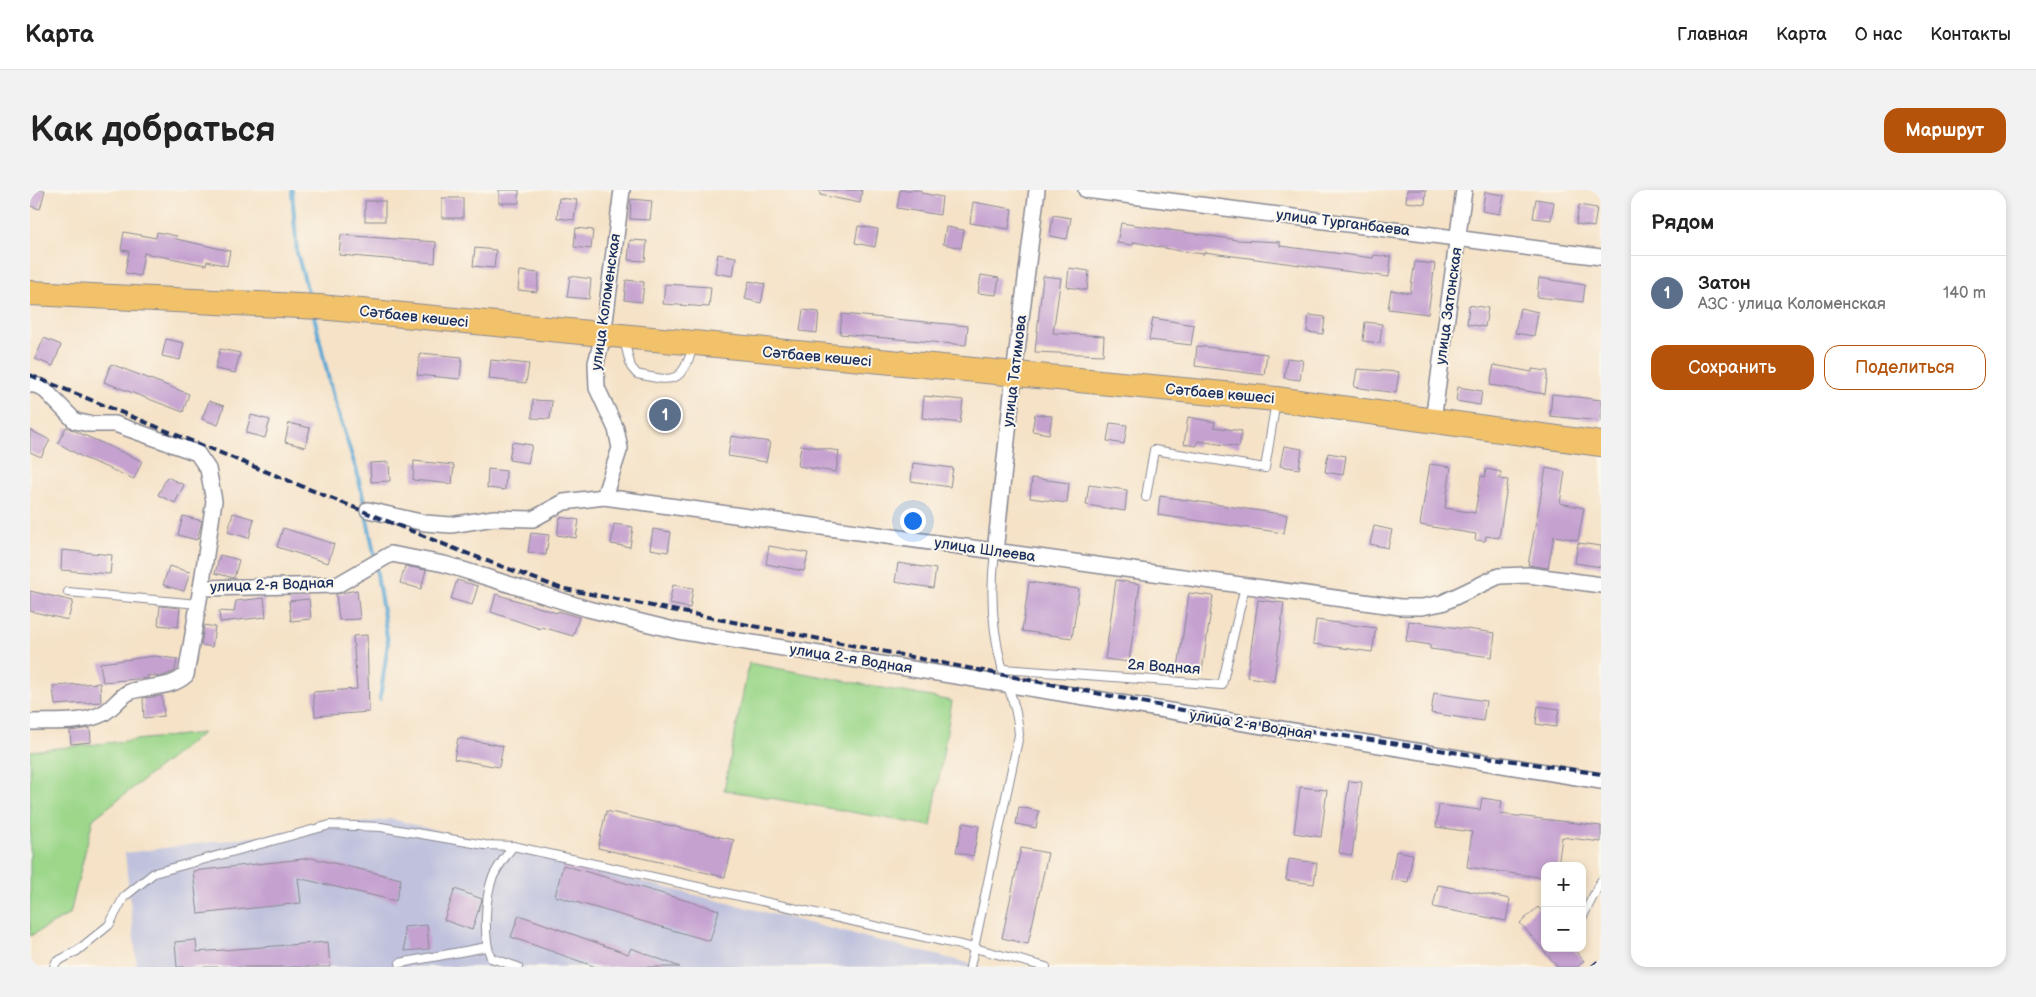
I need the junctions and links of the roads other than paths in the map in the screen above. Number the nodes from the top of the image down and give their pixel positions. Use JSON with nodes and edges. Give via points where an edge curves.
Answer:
{"nodes":[{"id":1,"x":622,"y":190,"type":"edge"},
{"id":2,"x":1037,"y":190,"type":"edge"},
{"id":3,"x":1086,"y":190,"type":"edge"},
{"id":4,"x":1464,"y":190,"type":"edge"},
{"id":5,"x":1458,"y":238,"type":"junction"},
{"id":6,"x":1601,"y":257,"type":"edge"},
{"id":7,"x":30,"y":293,"type":"edge"},
{"id":8,"x":613,"y":337,"type":"junction"},
{"id":9,"x":694,"y":345,"type":"junction"},
{"id":10,"x":1014,"y":376,"type":"junction"},
{"id":11,"x":30,"y":384,"type":"edge"},
{"id":12,"x":1276,"y":399,"type":"junction"},
{"id":13,"x":1433,"y":421,"type":"junction"},
{"id":14,"x":1601,"y":444,"type":"edge"},
{"id":15,"x":604,"y":497,"type":"junction"},
{"id":16,"x":1146,"y":497,"type":"dead end"},
{"id":17,"x":368,"y":510,"type":"dead end"},
{"id":18,"x":995,"y":552,"type":"junction"},
{"id":19,"x":1601,"y":585,"type":"edge"},
{"id":20,"x":1245,"y":586,"type":"junction"},
{"id":21,"x":201,"y":588,"type":"junction"},
{"id":22,"x":68,"y":592,"type":"dead end"},
{"id":23,"x":198,"y":604,"type":"junction"},
{"id":24,"x":1002,"y":669,"type":"junction"},
{"id":25,"x":1008,"y":685,"type":"junction"},
{"id":26,"x":30,"y":722,"type":"edge"},
{"id":27,"x":1601,"y":781,"type":"edge"},
{"id":28,"x":513,"y":846,"type":"junction"},
{"id":29,"x":1601,"y":881,"type":"edge"},
{"id":30,"x":1586,"y":910,"type":"edge"},
{"id":31,"x":487,"y":947,"type":"junction"},
{"id":32,"x":974,"y":948,"type":"junction"},
{"id":33,"x":400,"y":963,"type":"dead end"},
{"id":34,"x":1046,"y":966,"type":"edge"},
{"id":35,"x":54,"y":967,"type":"edge"},
{"id":36,"x":518,"y":967,"type":"edge"},
{"id":37,"x":970,"y":967,"type":"edge"}],
"edges":[{"from":1,"to":8,"type":"street","name":"улица Коломенская"},
{"from":2,"to":10,"type":"street","name":"улица Татимова"},
{"from":3,"to":5,"type":"street","name":"улица Турганбаева"},
{"from":4,"to":5,"type":"street","name":"улица Затонская"},
{"from":5,"to":6,"type":"street","name":"улица Турганбаева"},
{"from":5,"to":13,"type":"street","name":"улица Затонская"},
{"from":7,"to":8,"type":"main road","name":"Сәтбаев көшесі","via":[[281,304]]},
{"from":8,"to":9,"type":"main road","name":"Сәтбаев көшесі"},
{"from":8,"to":9,"type":"lane","via":[[638,374],[668,378],[682,375]]},
{"from":8,"to":15,"type":"street","name":"улица Коломенская","via":[[596,363],[596,379],[620,448]]},
{"from":9,"to":10,"type":"main road","name":"Сәтбаев көшесі"},
{"from":10,"to":12,"type":"main road","name":"Сәтбаев көшесі"},
{"from":10,"to":18,"type":"street","name":"улица Татимова"},
{"from":11,"to":21,"type":"street","via":[[42,387],[75,421],[115,424],[197,453],[208,470],[214,501]]},
{"from":12,"to":13,"type":"main road","name":"Сәтбаев көшесі"},
{"from":12,"to":16,"type":"lane","via":[[1265,468],[1154,450]]},
{"from":13,"to":14,"type":"main road","name":"Сәтбаев көшесі"},
{"from":15,"to":17,"type":"street","name":"улица Шлеева","via":[[564,502],[533,519],[494,518],[451,525],[425,523]]},
{"from":15,"to":18,"type":"street","name":"улица Шлеева"},
{"from":18,"to":20,"type":"street","name":"улица Шлеева"},
{"from":18,"to":24,"type":"lane","via":[[991,585]]},
{"from":19,"to":20,"type":"street","name":"улица Шлеева","via":[[1528,575],[1499,576],[1422,608]]},
{"from":20,"to":24,"type":"lane","name":"2я Водная","via":[[1222,685]]},
{"from":21,"to":23,"type":"street","name":"улица 2-я Водная"},
{"from":21,"to":25,"type":"street","name":"улица 2-я Водная","via":[[337,585],[391,554],[444,564],[588,609],[678,631]]},
{"from":22,"to":23,"type":"lane"},
{"from":23,"to":26,"type":"street","name":"улица 2-я Водная","via":[[186,675],[171,685],[131,691],[101,715],[78,720]]},
{"from":24,"to":25,"type":"lane"},
{"from":25,"to":27,"type":"street","name":"улица 2-я Водная"},
{"from":25,"to":32,"type":"lane","via":[[1018,714],[1019,735]]},
{"from":28,"to":31,"type":"lane","via":[[492,881],[486,924]]},
{"from":28,"to":32,"type":"lane"},
{"from":28,"to":35,"type":"lane","via":[[485,845],[381,827],[330,825],[154,873],[124,897],[108,925],[56,962]]},
{"from":29,"to":30,"type":"lane"},
{"from":31,"to":33,"type":"lane"},
{"from":31,"to":36,"type":"lane","via":[[491,958]]},
{"from":32,"to":34,"type":"lane"},
{"from":32,"to":37,"type":"lane"}]}
